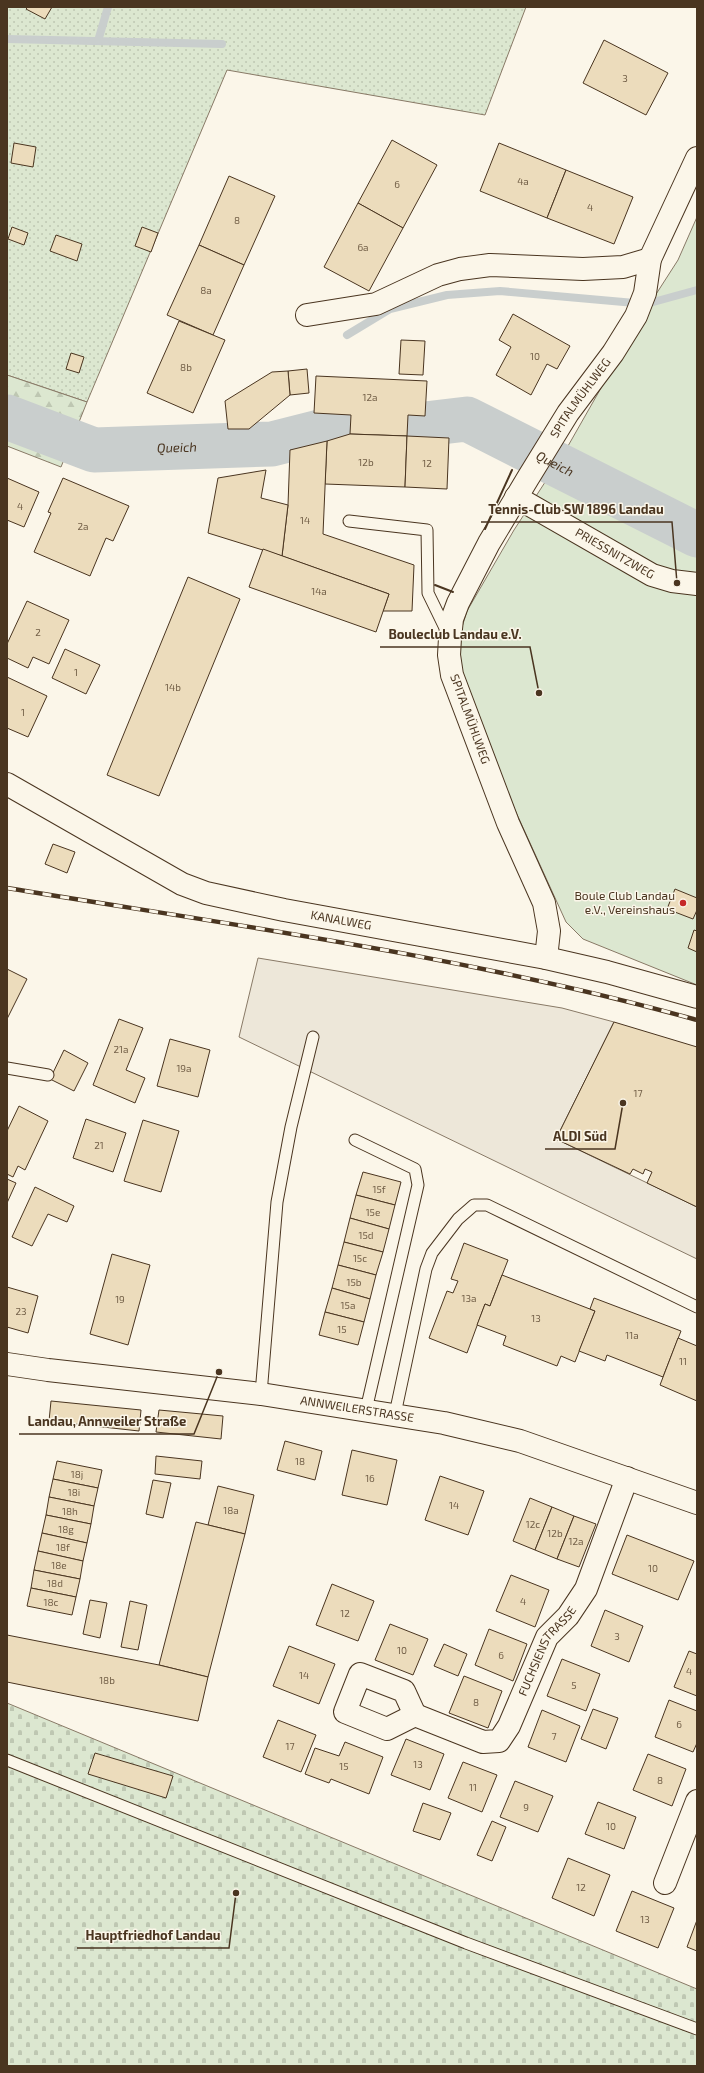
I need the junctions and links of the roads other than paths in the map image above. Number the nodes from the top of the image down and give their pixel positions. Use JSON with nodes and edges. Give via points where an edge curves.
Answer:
{"nodes":[{"id":1,"x":697,"y":158,"type":"edge"},
{"id":2,"x":650,"y":259,"type":"junction"},
{"id":3,"x":307,"y":315,"type":"dead end"},
{"id":4,"x":516,"y":497,"type":"junction"},
{"id":5,"x":349,"y":520,"type":"dead end"},
{"id":6,"x":697,"y":584,"type":"edge"},
{"id":7,"x":450,"y":638,"type":"junction"},
{"id":8,"x":7,"y":784,"type":"edge"},
{"id":9,"x":546,"y":958,"type":"junction"},
{"id":10,"x":697,"y":997,"type":"edge"},
{"id":11,"x":313,"y":1037,"type":"dead end"},
{"id":12,"x":7,"y":1068,"type":"edge"},
{"id":13,"x":48,"y":1075,"type":"dead end"},
{"id":14,"x":355,"y":1140,"type":"dead end"},
{"id":15,"x":697,"y":1307,"type":"edge"},
{"id":16,"x":7,"y":1364,"type":"edge"},
{"id":17,"x":261,"y":1394,"type":"junction"},
{"id":18,"x":366,"y":1410,"type":"junction"},
{"id":19,"x":395,"y":1414,"type":"junction"},
{"id":20,"x":627,"y":1478,"type":"junction"},
{"id":21,"x":697,"y":1503,"type":"edge"},
{"id":22,"x":415,"y":1715,"type":"dead end"},
{"id":23,"x":7,"y":1760,"type":"edge"},
{"id":24,"x":697,"y":1801,"type":"edge"},
{"id":25,"x":664,"y":1883,"type":"dead end"},
{"id":26,"x":697,"y":2029,"type":"edge"}],
"edges":[{"from":1,"to":2,"type":"street","name":"SPITALMÜHLWEG"},
{"from":2,"to":3,"type":"street","via":[[623,267],[583,269],[490,265],[460,269],[438,275],[376,304]]},
{"from":2,"to":4,"type":"street","name":"SPITALMÜHLWEG","via":[[641,306],[626,334],[568,413]]},
{"from":4,"to":6,"type":"street","name":"PRIESSNITZWEG","via":[[652,575]]},
{"from":4,"to":7,"type":"street","name":"SPITALMÜHLWEG","via":[[458,603],[452,619]]},
{"from":5,"to":7,"type":"lane","via":[[427,530],[428,593]]},
{"from":7,"to":9,"type":"street","name":"SPITALMÜHLWEG","via":[[452,675],[508,824],[544,903],[550,931]]},
{"from":8,"to":9,"type":"street","name":"KANALWEG","via":[[182,884],[206,892],[284,910]]},
{"from":9,"to":10,"type":"street","name":"KANALWEG"},
{"from":11,"to":17,"type":"lane","via":[[291,1127],[277,1202]]},
{"from":12,"to":13,"type":"lane"},
{"from":14,"to":18,"type":"lane","via":[[415,1169],[418,1185]]},
{"from":15,"to":19,"type":"lane","via":[[487,1205],[474,1205],[458,1219],[440,1242],[426,1269]]},
{"from":16,"to":17,"type":"street","name":"ANNWEILERSTRASSE"},
{"from":17,"to":18,"type":"street","name":"ANNWEILERSTRASSE"},
{"from":18,"to":19,"type":"street","name":"ANNWEILERSTRASSE"},
{"from":19,"to":20,"type":"street","name":"ANNWEILERSTRASSE","via":[[488,1432]]},
{"from":20,"to":21,"type":"street","name":"ANNWEILERSTRASSE"},
{"from":20,"to":22,"type":"street","name":"FUCHSIENSTRASSE","via":[[586,1589],[568,1616],[547,1637],[509,1726],[499,1741],[483,1742]]},
{"from":23,"to":26,"type":"lane","via":[[466,1943]]},
{"from":24,"to":25,"type":"street"}]}
